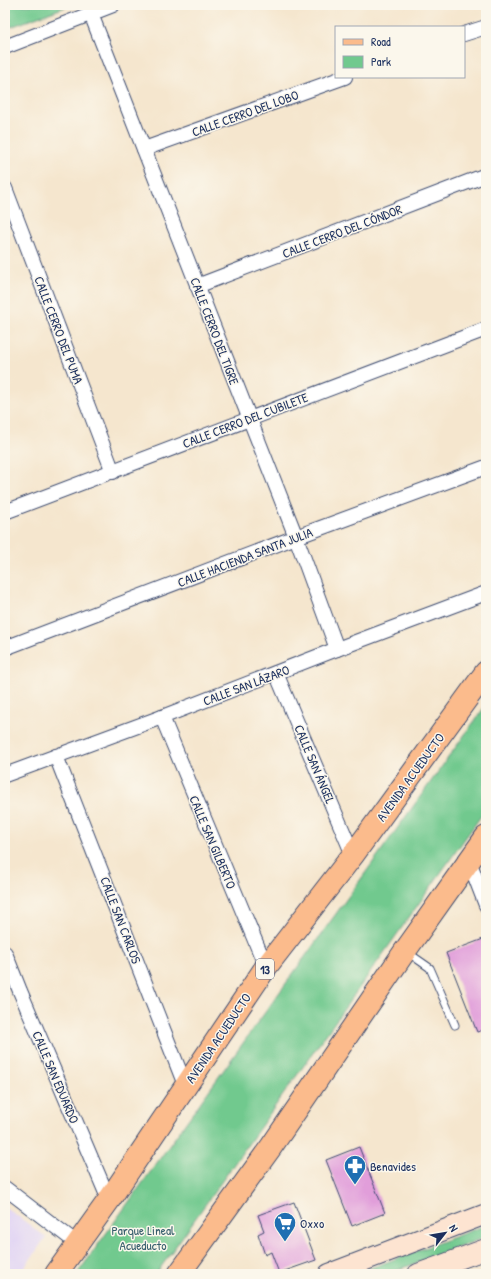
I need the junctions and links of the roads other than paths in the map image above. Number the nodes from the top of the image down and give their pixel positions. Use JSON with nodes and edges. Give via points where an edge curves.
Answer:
{"nodes":[{"id":1,"x":113,"y":5,"type":"edge"},
{"id":2,"x":91,"y":14,"type":"junction"},
{"id":3,"x":486,"y":26,"type":"edge"},
{"id":4,"x":465,"y":34,"type":"edge"},
{"id":5,"x":5,"y":47,"type":"edge"},
{"id":6,"x":342,"y":78,"type":"edge"},
{"id":7,"x":144,"y":149,"type":"junction"},
{"id":8,"x":486,"y":175,"type":"edge"},
{"id":9,"x":5,"y":188,"type":"edge"},
{"id":10,"x":197,"y":286,"type":"junction"},
{"id":11,"x":486,"y":329,"type":"edge"},
{"id":12,"x":249,"y":418,"type":"junction"},
{"id":13,"x":486,"y":467,"type":"edge"},
{"id":14,"x":113,"y":472,"type":"junction"},
{"id":15,"x":5,"y":512,"type":"edge"},
{"id":16,"x":296,"y":538,"type":"junction"},
{"id":17,"x":486,"y":592,"type":"edge"},
{"id":18,"x":5,"y":648,"type":"edge"},
{"id":19,"x":337,"y":648,"type":"junction"},
{"id":20,"x":486,"y":672,"type":"edge"},
{"id":21,"x":276,"y":673,"type":"junction"},
{"id":22,"x":162,"y":717,"type":"junction"},
{"id":23,"x":56,"y":756,"type":"junction"},
{"id":24,"x":5,"y":775,"type":"edge"},
{"id":25,"x":486,"y":837,"type":"edge"},
{"id":26,"x":353,"y":855,"type":"junction"},
{"id":27,"x":469,"y":861,"type":"junction"},
{"id":28,"x":486,"y":905,"type":"edge"},
{"id":29,"x":405,"y":951,"type":"junction"},
{"id":30,"x":5,"y":953,"type":"edge"},
{"id":31,"x":266,"y":967,"type":"junction"},
{"id":32,"x":455,"y":1025,"type":"dead end"},
{"id":33,"x":185,"y":1085,"type":"junction"},
{"id":34,"x":5,"y":1188,"type":"edge"},
{"id":35,"x":109,"y":1200,"type":"junction"},
{"id":36,"x":486,"y":1214,"type":"edge"},
{"id":37,"x":78,"y":1244,"type":"junction"},
{"id":38,"x":486,"y":1249,"type":"edge"},
{"id":39,"x":428,"y":1272,"type":"edge"},
{"id":40,"x":56,"y":1274,"type":"edge"},
{"id":41,"x":179,"y":1274,"type":"edge"},
{"id":42,"x":329,"y":1274,"type":"edge"}],
"edges":[{"from":1,"to":2,"type":"street"},
{"from":2,"to":5,"type":"street"},
{"from":2,"to":7,"type":"street","name":"CALLE CERRO DEL TIGRE"},
{"from":3,"to":4,"type":"street"},
{"from":6,"to":7,"type":"street","name":"CALLE CERRO DEL LOBO"},
{"from":7,"to":10,"type":"street","name":"CALLE CERRO DEL TIGRE"},
{"from":8,"to":10,"type":"street","name":"CALLE CERRO DEL CÓNDOR"},
{"from":9,"to":14,"type":"street","name":"CALLE CERRO DEL PUMA"},
{"from":10,"to":12,"type":"street","name":"CALLE CERRO DEL TIGRE"},
{"from":11,"to":12,"type":"street","name":"CALLE CERRO DEL CUBILETE"},
{"from":12,"to":14,"type":"street","name":"CALLE CERRO DEL CUBILETE"},
{"from":12,"to":16,"type":"street","name":"CALLE CERRO DEL TIGRE"},
{"from":13,"to":16,"type":"street","name":"CALLE HACIENDA SANTA JULIA"},
{"from":14,"to":15,"type":"street","name":"CALLE CERRO DEL CUBILETE"},
{"from":16,"to":18,"type":"street","name":"CALLE HACIENDA SANTA JULIA"},
{"from":16,"to":19,"type":"street","name":"CALLE CERRO DEL TIGRE"},
{"from":17,"to":19,"type":"street","name":"CALLE SAN LÁZARO"},
{"from":19,"to":21,"type":"street","name":"CALLE SAN LÁZARO"},
{"from":20,"to":26,"type":"main road","name":"AVENIDA ACUEDUCTO","number":"13"},
{"from":21,"to":22,"type":"street","name":"CALLE SAN LÁZARO"},
{"from":21,"to":26,"type":"street","name":"CALLE SAN ÁNGEL"},
{"from":22,"to":23,"type":"street","name":"CALLE SAN LÁZARO"},
{"from":22,"to":31,"type":"street","name":"CALLE SAN GILBERTO"},
{"from":23,"to":24,"type":"street","name":"CALLE SAN LÁZARO"},
{"from":23,"to":33,"type":"street","name":"CALLE SAN CARLOS"},
{"from":25,"to":27,"type":"main road"},
{"from":26,"to":31,"type":"main road","name":"AVENIDA ACUEDUCTO","number":"13"},
{"from":27,"to":28,"type":"street"},
{"from":27,"to":29,"type":"main road"},
{"from":29,"to":32,"type":"lane","via":[[430,968]]},
{"from":29,"to":41,"type":"main road","via":[[271,1147]]},
{"from":30,"to":35,"type":"street","name":"CALLE SAN EDUARDO"},
{"from":31,"to":33,"type":"main road","name":"AVENIDA ACUEDUCTO","number":"13"},
{"from":33,"to":35,"type":"main road","name":"AVENIDA ACUEDUCTO","number":"13"},
{"from":34,"to":37,"type":"street"},
{"from":35,"to":37,"type":"main road","name":"AVENIDA ACUEDUCTO","number":"13"},
{"from":36,"to":42,"type":"street"},
{"from":37,"to":40,"type":"main road","name":"AVENIDA ACUEDUCTO","number":"13"},
{"from":38,"to":39,"type":"street"}]}
